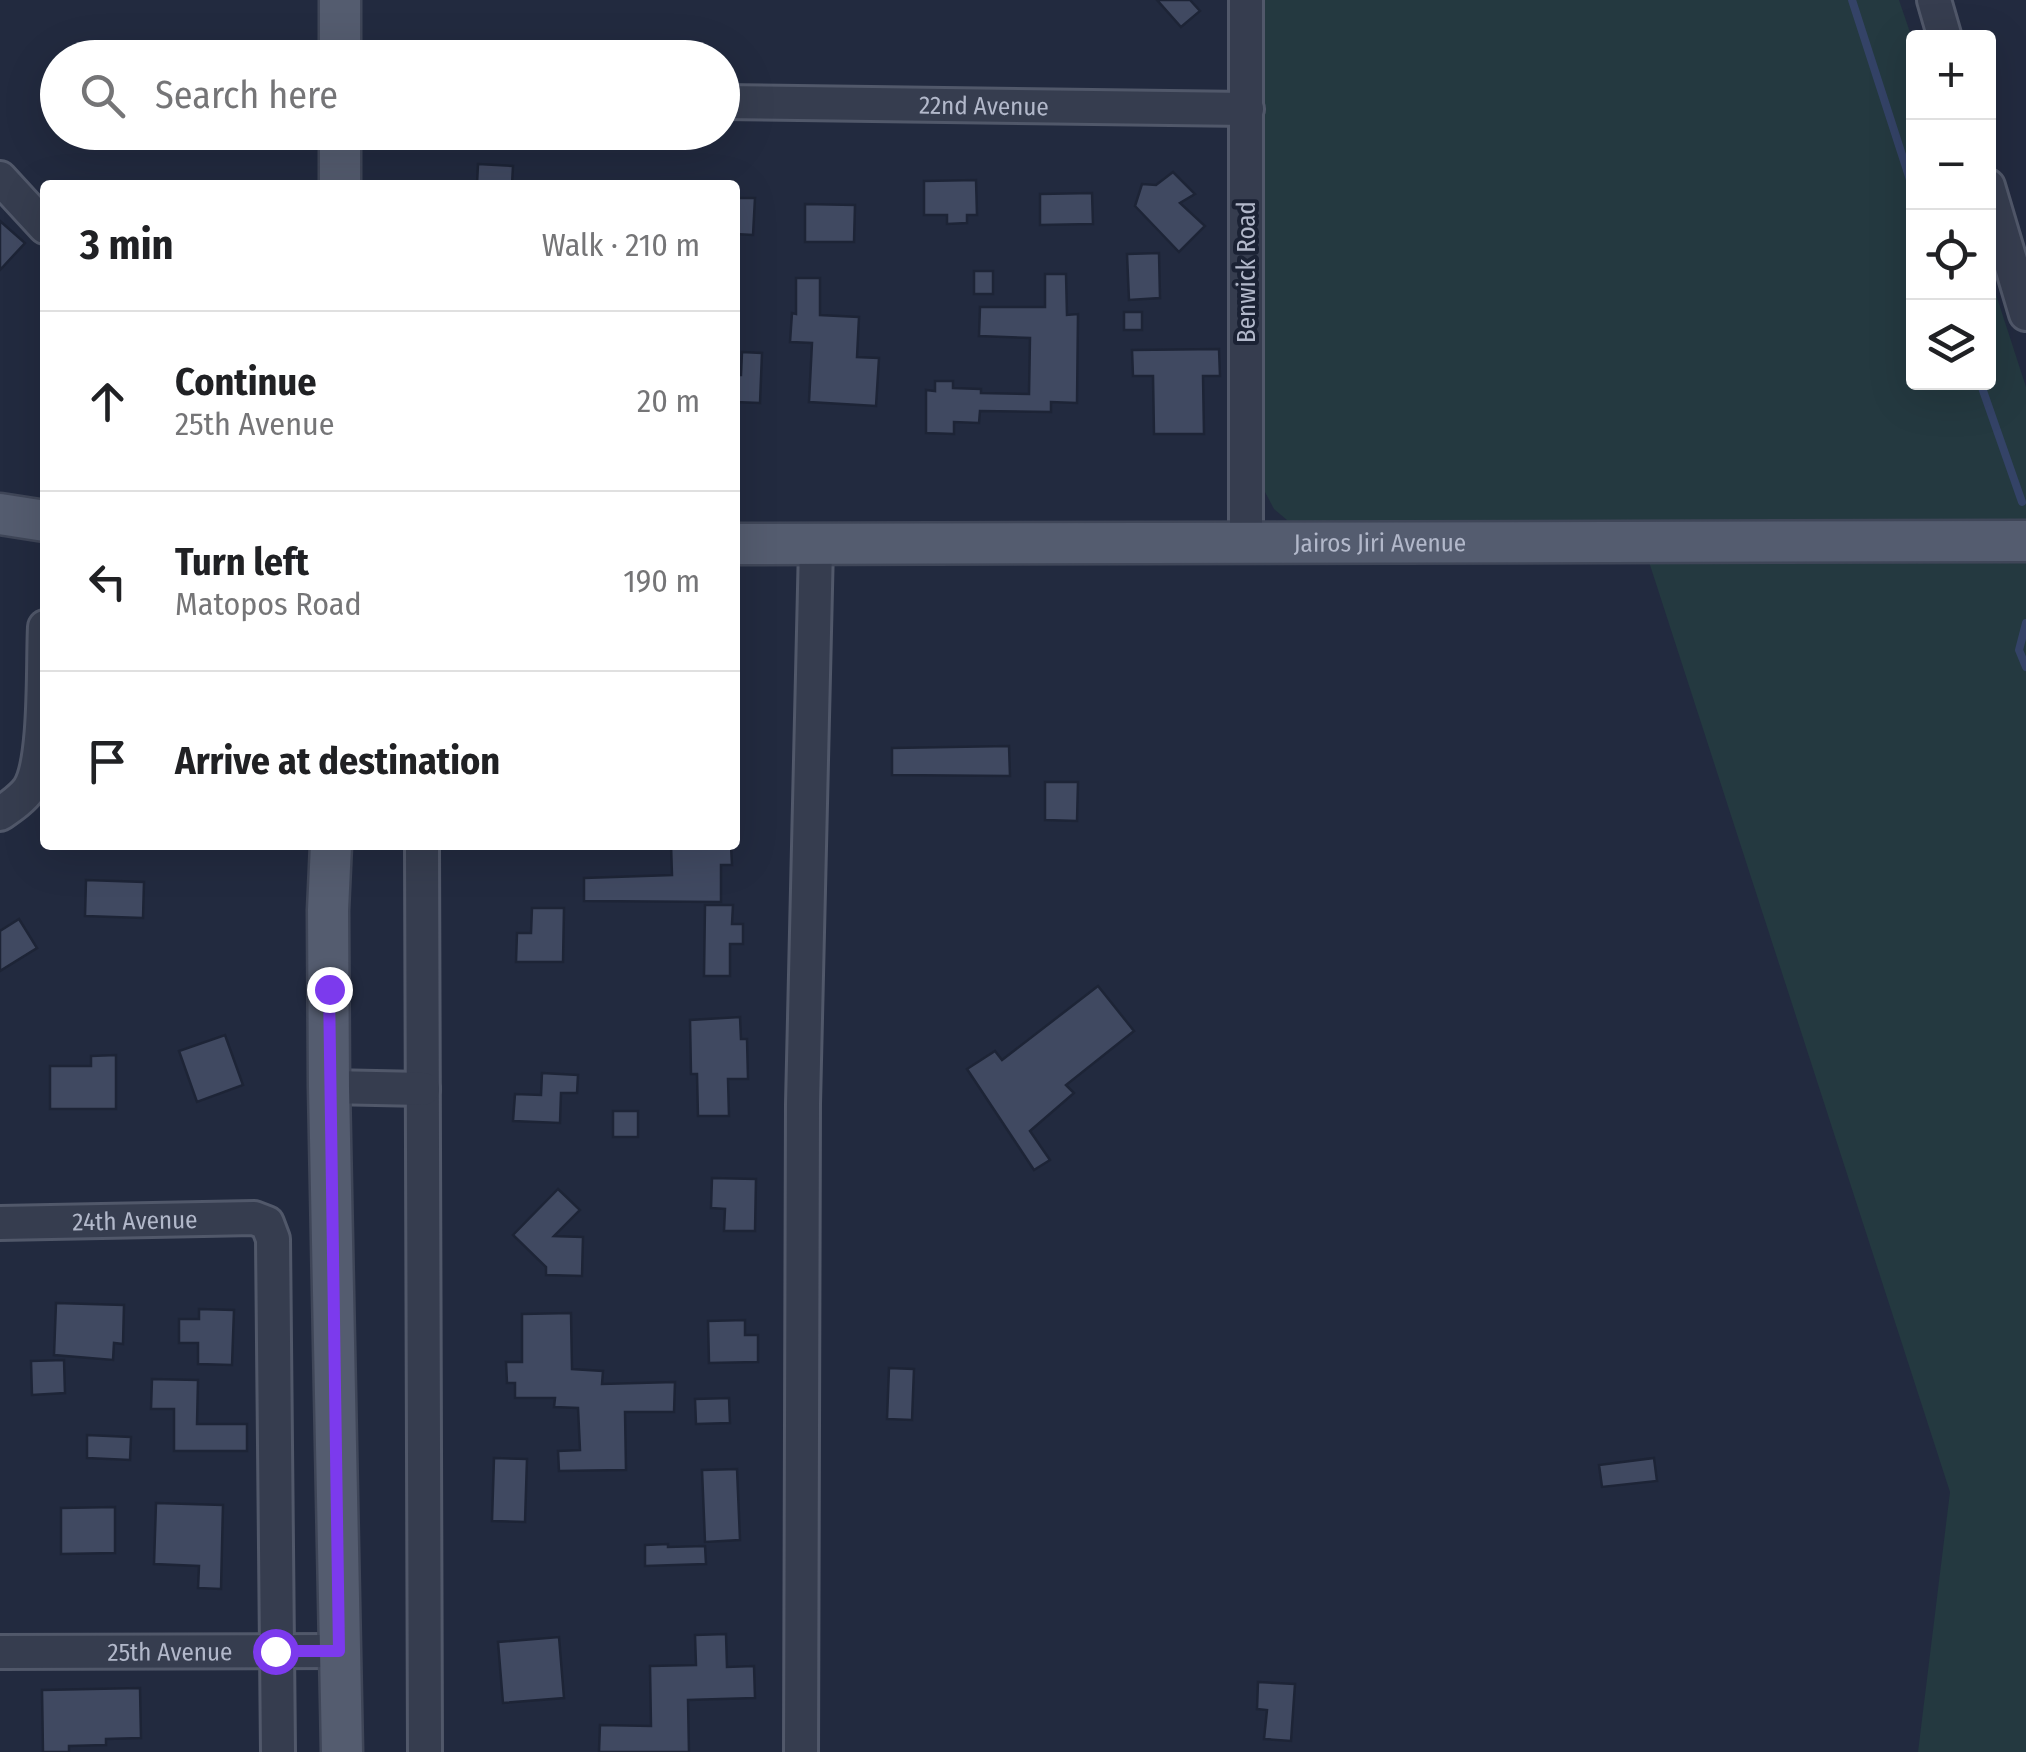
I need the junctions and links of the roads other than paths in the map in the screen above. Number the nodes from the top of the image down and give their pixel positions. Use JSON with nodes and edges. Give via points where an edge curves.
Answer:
{"nodes":[{"id":1,"x":340,"y":0,"type":"edge"},
{"id":2,"x":1246,"y":0,"type":"edge"},
{"id":3,"x":1934,"y":0,"type":"edge"},
{"id":4,"x":1943,"y":30,"type":"edge"},
{"id":5,"x":340,"y":40,"type":"edge"},
{"id":6,"x":740,"y":102,"type":"edge"},
{"id":7,"x":1246,"y":108,"type":"junction"},
{"id":8,"x":340,"y":150,"type":"edge"},
{"id":9,"x":0,"y":178,"type":"edge"},
{"id":10,"x":340,"y":180,"type":"edge"},
{"id":11,"x":1995,"y":210,"type":"edge"},
{"id":12,"x":40,"y":222,"type":"edge"},
{"id":13,"x":2026,"y":314,"type":"edge"},
{"id":14,"x":0,"y":514,"type":"edge"},
{"id":15,"x":40,"y":521,"type":"edge"},
{"id":16,"x":2026,"y":540,"type":"edge"},
{"id":17,"x":740,"y":544,"type":"edge"},
{"id":18,"x":1246,"y":544,"type":"junction"},
{"id":19,"x":816,"y":546,"type":"junction"},
{"id":20,"x":40,"y":750,"type":"edge"},
{"id":21,"x":0,"y":814,"type":"edge"},
{"id":22,"x":332,"y":850,"type":"edge"},
{"id":23,"x":422,"y":850,"type":"edge"},
{"id":24,"x":330,"y":1087,"type":"junction"},
{"id":25,"x":423,"y":1089,"type":"junction"},
{"id":26,"x":0,"y":1223,"type":"edge"},
{"id":27,"x":275,"y":1651,"type":"junction"},
{"id":28,"x":339,"y":1651,"type":"junction"},
{"id":29,"x":0,"y":1652,"type":"edge"},
{"id":30,"x":278,"y":1752,"type":"edge"},
{"id":31,"x":342,"y":1752,"type":"edge"},
{"id":32,"x":426,"y":1752,"type":"edge"},
{"id":33,"x":802,"y":1752,"type":"edge"}],
"edges":[{"from":1,"to":5,"type":"main road"},
{"from":2,"to":7,"type":"street","name":"Benwick Road"},
{"from":3,"to":4,"type":"street"},
{"from":6,"to":7,"type":"street","name":"22nd Avenue"},
{"from":7,"to":18,"type":"street","name":"Benwick Road"},
{"from":8,"to":10,"type":"main road"},
{"from":9,"to":12,"type":"street"},
{"from":11,"to":13,"type":"street"},
{"from":14,"to":15,"type":"main road"},
{"from":16,"to":18,"type":"main road","name":"Jairos Jiri Avenue"},
{"from":17,"to":19,"type":"main road","name":"Jairos Jiri Avenue"},
{"from":18,"to":19,"type":"main road","name":"Jairos Jiri Avenue"},
{"from":19,"to":33,"type":"street","via":[[802,1124]]},
{"from":20,"to":21,"type":"street","via":[[28,790]]},
{"from":22,"to":24,"type":"main road"},
{"from":23,"to":25,"type":"street"},
{"from":24,"to":25,"type":"street"},
{"from":24,"to":28,"type":"main road"},
{"from":25,"to":32,"type":"street"},
{"from":26,"to":27,"type":"street","name":"24th Avenue","via":[[267,1223]]},
{"from":27,"to":28,"type":"street","name":"25th Avenue"},
{"from":27,"to":29,"type":"street","name":"25th Avenue"},
{"from":27,"to":30,"type":"street"},
{"from":28,"to":31,"type":"main road"}]}
